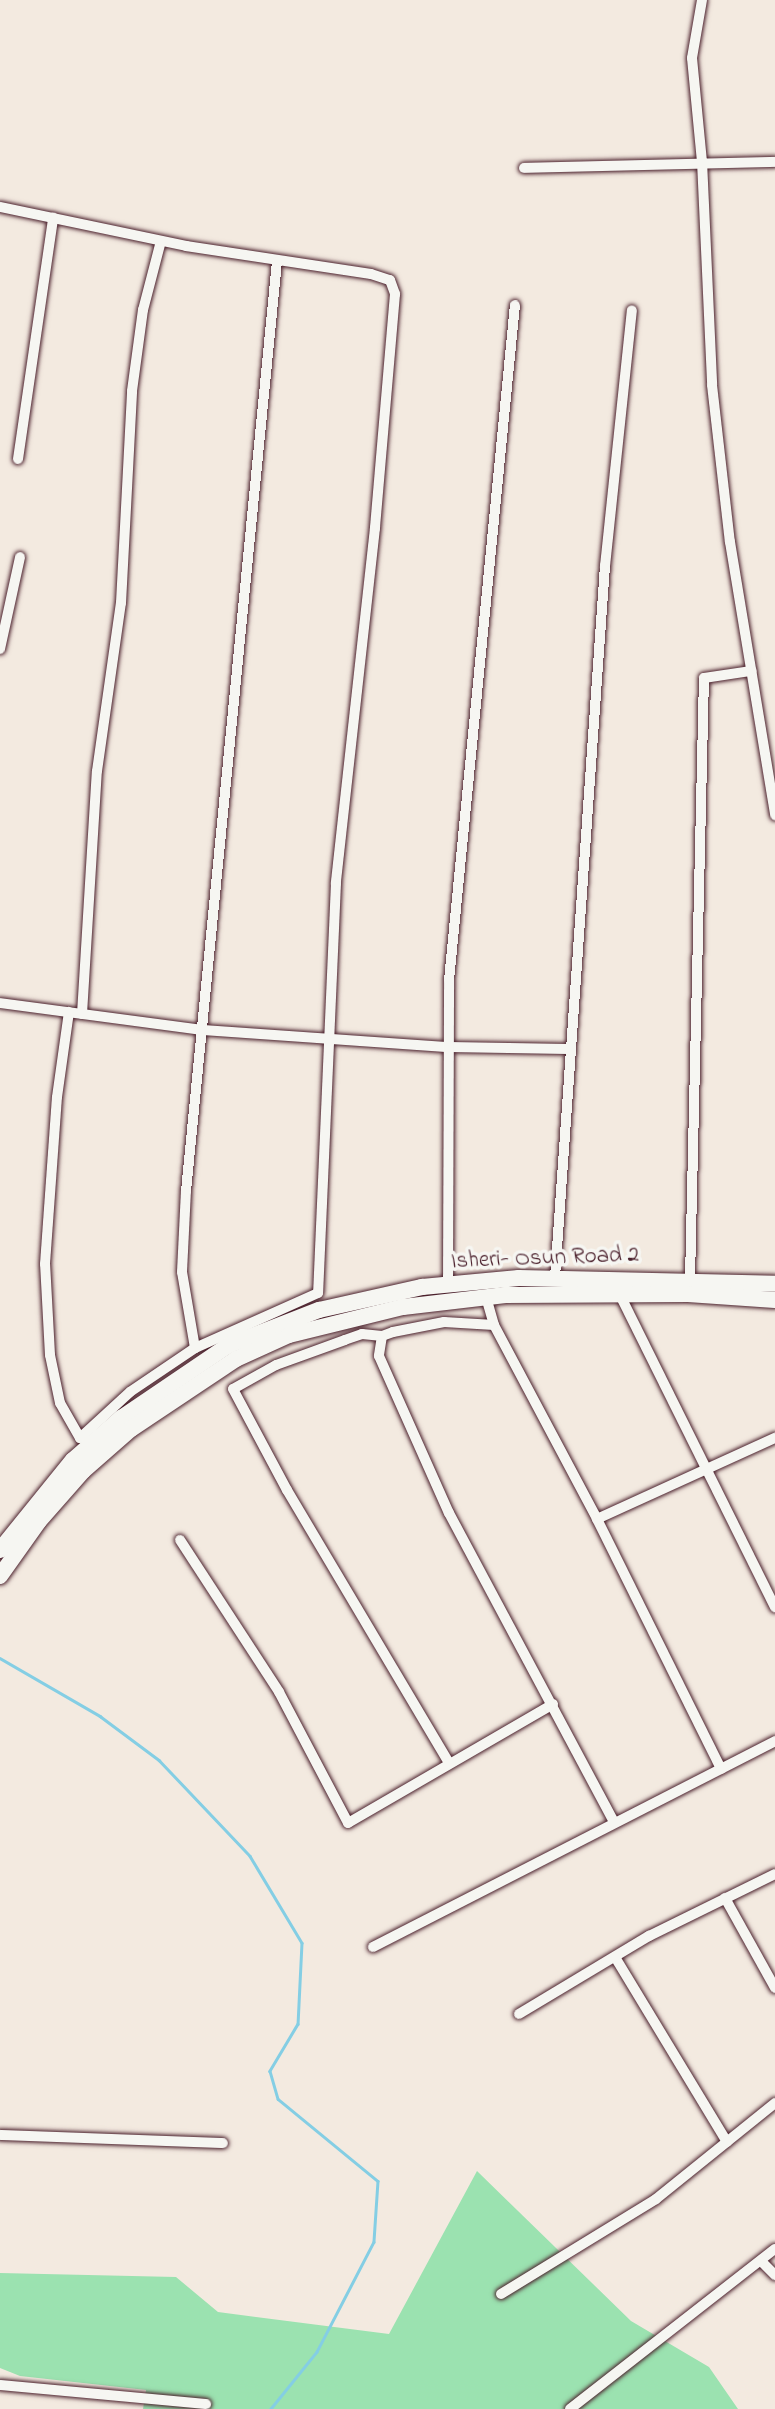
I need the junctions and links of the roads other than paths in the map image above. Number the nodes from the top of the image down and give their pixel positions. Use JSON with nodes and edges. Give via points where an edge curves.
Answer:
{"nodes":[{"id":1,"x":702,"y":0,"type":"edge"},
{"id":2,"x":702,"y":161,"type":"junction"},
{"id":3,"x":775,"y":162,"type":"edge"},
{"id":4,"x":524,"y":168,"type":"dead end"},
{"id":5,"x":0,"y":206,"type":"edge"},
{"id":6,"x":53,"y":218,"type":"junction"},
{"id":7,"x":161,"y":241,"type":"junction"},
{"id":8,"x":277,"y":262,"type":"junction"},
{"id":9,"x":515,"y":305,"type":"dead end"},
{"id":10,"x":632,"y":310,"type":"dead end"},
{"id":11,"x":18,"y":459,"type":"dead end"},
{"id":12,"x":20,"y":557,"type":"dead end"},
{"id":13,"x":0,"y":649,"type":"edge"},
{"id":14,"x":751,"y":671,"type":"junction"},
{"id":15,"x":775,"y":815,"type":"edge"},
{"id":16,"x":0,"y":1003,"type":"edge"},
{"id":17,"x":69,"y":1012,"type":"junction"},
{"id":18,"x":82,"y":1014,"type":"junction"},
{"id":19,"x":203,"y":1030,"type":"junction"},
{"id":20,"x":327,"y":1038,"type":"junction"},
{"id":21,"x":449,"y":1047,"type":"junction"},
{"id":22,"x":568,"y":1049,"type":"junction"},
{"id":23,"x":555,"y":1277,"type":"junction"},
{"id":24,"x":690,"y":1279,"type":"junction"},
{"id":25,"x":448,"y":1285,"type":"junction"},
{"id":26,"x":619,"y":1293,"type":"junction"},
{"id":27,"x":774,"y":1294,"type":"edge"},
{"id":28,"x":486,"y":1297,"type":"junction"},
{"id":29,"x":494,"y":1325,"type":"junction"},
{"id":30,"x":382,"y":1336,"type":"junction"},
{"id":31,"x":195,"y":1348,"type":"junction"},
{"id":32,"x":775,"y":1438,"type":"edge"},
{"id":33,"x":708,"y":1472,"type":"junction"},
{"id":34,"x":597,"y":1519,"type":"junction"},
{"id":35,"x":180,"y":1540,"type":"dead end"},
{"id":36,"x":0,"y":1550,"type":"edge"},
{"id":37,"x":0,"y":1576,"type":"edge"},
{"id":38,"x":775,"y":1607,"type":"edge"},
{"id":39,"x":553,"y":1704,"type":"junction"},
{"id":40,"x":775,"y":1741,"type":"edge"},
{"id":41,"x":449,"y":1763,"type":"junction"},
{"id":42,"x":721,"y":1769,"type":"junction"},
{"id":43,"x":614,"y":1822,"type":"junction"},
{"id":44,"x":775,"y":1874,"type":"edge"},
{"id":45,"x":725,"y":1898,"type":"junction"},
{"id":46,"x":373,"y":1947,"type":"dead end"},
{"id":47,"x":615,"y":1957,"type":"junction"},
{"id":48,"x":775,"y":1988,"type":"edge"},
{"id":49,"x":519,"y":2014,"type":"dead end"},
{"id":50,"x":775,"y":2103,"type":"edge"},
{"id":51,"x":0,"y":2135,"type":"edge"},
{"id":52,"x":727,"y":2142,"type":"junction"},
{"id":53,"x":223,"y":2143,"type":"dead end"},
{"id":54,"x":775,"y":2249,"type":"edge"},
{"id":55,"x":761,"y":2261,"type":"junction"},
{"id":56,"x":775,"y":2275,"type":"edge"},
{"id":57,"x":501,"y":2294,"type":"dead end"},
{"id":58,"x":0,"y":2385,"type":"edge"},
{"id":59,"x":206,"y":2404,"type":"dead end"},
{"id":60,"x":570,"y":2409,"type":"edge"}],
"edges":[{"from":1,"to":2,"type":"street","via":[[692,58]]},
{"from":2,"to":3,"type":"street"},
{"from":2,"to":4,"type":"street"},
{"from":2,"to":14,"type":"street","via":[[712,385]]},
{"from":5,"to":6,"type":"street"},
{"from":6,"to":7,"type":"street"},
{"from":6,"to":11,"type":"street"},
{"from":7,"to":8,"type":"street"},
{"from":7,"to":18,"type":"street","via":[[143,310],[132,391],[121,603],[97,771]]},
{"from":8,"to":19,"type":"street","via":[[253,472],[232,742],[215,866]]},
{"from":8,"to":20,"type":"street","via":[[390,279],[395,294],[337,883]]},
{"from":9,"to":21,"type":"street","via":[[451,954]]},
{"from":10,"to":22,"type":"street","via":[[606,566]]},
{"from":12,"to":13,"type":"street"},
{"from":14,"to":15,"type":"street"},
{"from":14,"to":24,"type":"street","via":[[704,678]]},
{"from":16,"to":17,"type":"street"},
{"from":17,"to":18,"type":"street"},
{"from":17,"to":31,"type":"street","via":[[57,1097],[45,1264],[50,1354],[60,1403],[80,1438],[130,1392]]},
{"from":18,"to":19,"type":"street"},
{"from":19,"to":20,"type":"street"},
{"from":19,"to":31,"type":"street","via":[[182,1272]]},
{"from":20,"to":21,"type":"street"},
{"from":20,"to":31,"type":"street","via":[[318,1293]]},
{"from":21,"to":22,"type":"street"},
{"from":21,"to":25,"type":"street"},
{"from":22,"to":23,"type":"street"},
{"from":23,"to":24,"type":"main road","name":"Isheri- Osun Road 2"},
{"from":23,"to":25,"type":"main road","name":"Isheri- Osun Road 2"},
{"from":24,"to":27,"type":"main road","name":"Isheri- Osun Road 2"},
{"from":25,"to":36,"type":"main road","name":"Isheri- Osun Road 2","via":[[319,1310],[229,1345],[121,1418],[73,1461]]},
{"from":26,"to":27,"type":"main road"},
{"from":26,"to":28,"type":"main road"},
{"from":26,"to":33,"type":"street"},
{"from":28,"to":29,"type":"street"},
{"from":28,"to":37,"type":"main road","via":[[402,1307],[331,1324],[289,1335],[236,1359],[131,1429],[74,1481]]},
{"from":29,"to":30,"type":"street","via":[[424,1324]]},
{"from":29,"to":34,"type":"street"},
{"from":30,"to":39,"type":"street","via":[[379,1356],[397,1404],[449,1513]]},
{"from":30,"to":41,"type":"street","via":[[362,1334],[334,1343],[233,1388],[287,1490]]},
{"from":32,"to":33,"type":"street"},
{"from":33,"to":34,"type":"street"},
{"from":33,"to":38,"type":"street"},
{"from":34,"to":42,"type":"street"},
{"from":35,"to":41,"type":"street","via":[[279,1692],[346,1821],[351,1823]]},
{"from":39,"to":41,"type":"street"},
{"from":39,"to":43,"type":"street"},
{"from":40,"to":42,"type":"street"},
{"from":42,"to":43,"type":"street"},
{"from":43,"to":46,"type":"street"},
{"from":44,"to":45,"type":"street"},
{"from":45,"to":47,"type":"street"},
{"from":45,"to":48,"type":"street"},
{"from":47,"to":49,"type":"street"},
{"from":47,"to":52,"type":"street"},
{"from":50,"to":52,"type":"street"},
{"from":51,"to":53,"type":"street"},
{"from":52,"to":57,"type":"street","via":[[618,2225]]},
{"from":54,"to":55,"type":"street"},
{"from":55,"to":56,"type":"street"},
{"from":55,"to":60,"type":"street"},
{"from":58,"to":59,"type":"street"}]}
